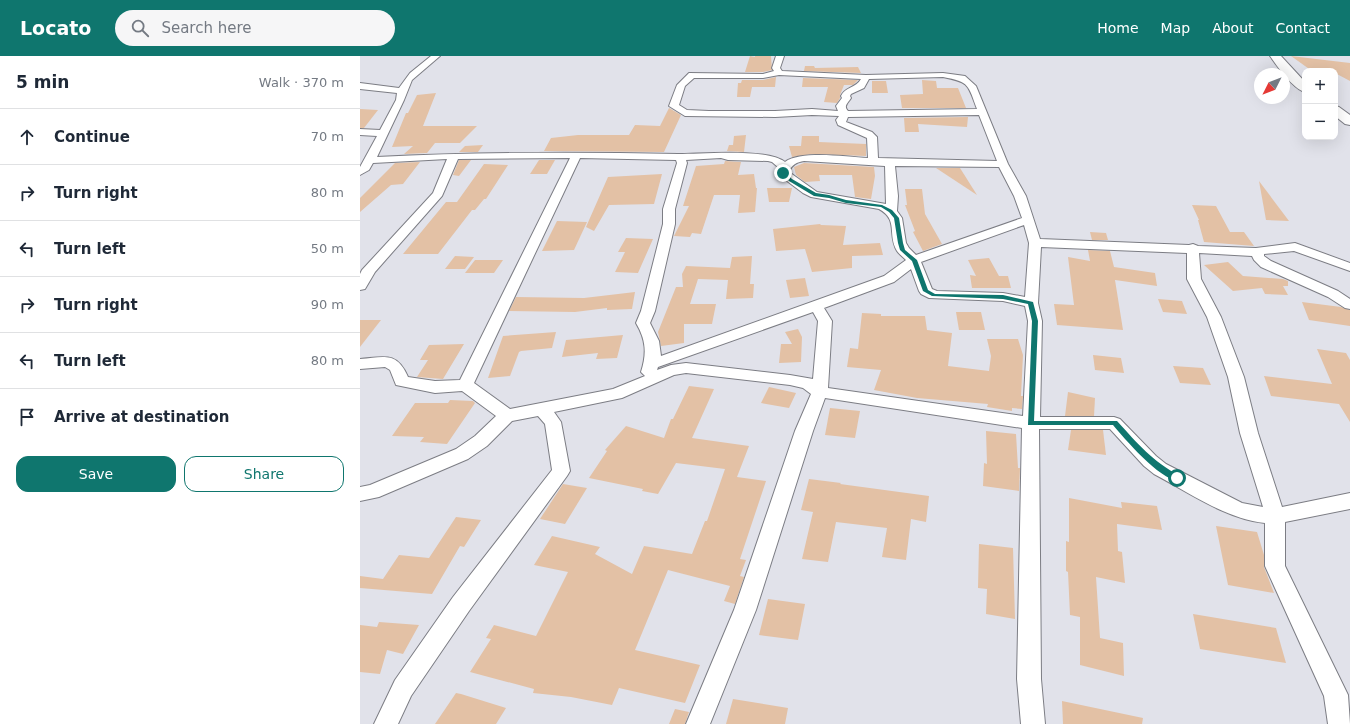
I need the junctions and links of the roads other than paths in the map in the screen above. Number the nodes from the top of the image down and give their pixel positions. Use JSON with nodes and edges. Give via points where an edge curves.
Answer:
{"nodes":[{"id":1,"x":436,"y":56,"type":"edge"},
{"id":2,"x":780,"y":56,"type":"edge"},
{"id":3,"x":1275,"y":56,"type":"edge"},
{"id":4,"x":779,"y":73,"type":"junction"},
{"id":5,"x":866,"y":77,"type":"junction"},
{"id":6,"x":1302,"y":85,"type":"edge"},
{"id":7,"x":360,"y":86,"type":"edge"},
{"id":8,"x":401,"y":91,"type":"junction"},
{"id":9,"x":983,"y":112,"type":"junction"},
{"id":10,"x":1338,"y":112,"type":"edge"},
{"id":11,"x":845,"y":114,"type":"junction"},
{"id":12,"x":1350,"y":122,"type":"edge"},
{"id":13,"x":360,"y":132,"type":"edge"},
{"id":14,"x":382,"y":133,"type":"junction"},
{"id":15,"x":454,"y":156,"type":"junction"},
{"id":16,"x":576,"y":156,"type":"junction"},
{"id":17,"x":680,"y":157,"type":"junction"},
{"id":18,"x":768,"y":158,"type":"junction"},
{"id":19,"x":804,"y":158,"type":"junction"},
{"id":20,"x":370,"y":160,"type":"junction"},
{"id":21,"x":873,"y":161,"type":"junction"},
{"id":22,"x":890,"y":164,"type":"junction"},
{"id":23,"x":1002,"y":164,"type":"junction"},
{"id":24,"x":784,"y":167,"type":"junction"},
{"id":25,"x":360,"y":172,"type":"edge"},
{"id":26,"x":891,"y":211,"type":"junction"},
{"id":27,"x":1029,"y":220,"type":"junction"},
{"id":28,"x":1035,"y":243,"type":"junction"},
{"id":29,"x":1193,"y":248,"type":"junction"},
{"id":30,"x":1258,"y":252,"type":"junction"},
{"id":31,"x":914,"y":260,"type":"junction"},
{"id":32,"x":1350,"y":267,"type":"edge"},
{"id":33,"x":360,"y":286,"type":"edge"},
{"id":34,"x":1031,"y":303,"type":"junction"},
{"id":35,"x":1350,"y":305,"type":"edge"},
{"id":36,"x":816,"y":306,"type":"junction"},
{"id":37,"x":360,"y":364,"type":"edge"},
{"id":38,"x":652,"y":364,"type":"junction"},
{"id":39,"x":671,"y":370,"type":"junction"},
{"id":40,"x":646,"y":382,"type":"junction"},
{"id":41,"x":465,"y":385,"type":"junction"},
{"id":42,"x":820,"y":392,"type":"junction"},
{"id":43,"x":582,"y":401,"type":"junction"},
{"id":44,"x":542,"y":410,"type":"junction"},
{"id":45,"x":507,"y":416,"type":"junction"},
{"id":46,"x":553,"y":422,"type":"junction"},
{"id":47,"x":1031,"y":424,"type":"junction"},
{"id":48,"x":360,"y":494,"type":"edge"},
{"id":49,"x":1350,"y":501,"type":"edge"},
{"id":50,"x":1275,"y":516,"type":"junction"},
{"id":51,"x":386,"y":724,"type":"edge"},
{"id":52,"x":698,"y":724,"type":"edge"},
{"id":53,"x":1033,"y":724,"type":"edge"},
{"id":54,"x":1340,"y":724,"type":"edge"}],
"edges":[{"from":1,"to":8,"type":"street","via":[[409,76]]},
{"from":2,"to":4,"type":"street","via":[[776,68]]},
{"from":3,"to":6,"type":"main road"},
{"from":4,"to":5,"type":"street"},
{"from":4,"to":11,"type":"street","via":[[763,76],[692,75],[681,85],[674,106],[685,113]]},
{"from":5,"to":9,"type":"street","via":[[943,75],[962,78],[973,86]]},
{"from":5,"to":11,"type":"street","via":[[861,86],[847,92],[847,98],[841,106]]},
{"from":7,"to":8,"type":"street"},
{"from":8,"to":14,"type":"street","via":[[400,100]]},
{"from":9,"to":11,"type":"street"},
{"from":9,"to":23,"type":"street"},
{"from":10,"to":12,"type":"main road"},
{"from":11,"to":21,"type":"street","via":[[841,123],[872,137]]},
{"from":13,"to":14,"type":"street"},
{"from":14,"to":20,"type":"street"},
{"from":15,"to":16,"type":"street"},
{"from":15,"to":20,"type":"street"},
{"from":15,"to":33,"type":"street","via":[[438,194],[369,270]]},
{"from":16,"to":17,"type":"street"},
{"from":16,"to":41,"type":"street"},
{"from":17,"to":18,"type":"street","via":[[721,155]]},
{"from":17,"to":38,"type":"street","via":[[682,163],[669,209],[669,224],[643,323],[654,344]]},
{"from":18,"to":19,"type":"street"},
{"from":18,"to":24,"type":"street","via":[[776,160]]},
{"from":19,"to":21,"type":"street"},
{"from":19,"to":24,"type":"street","via":[[794,160]]},
{"from":20,"to":25,"type":"street"},
{"from":21,"to":22,"type":"street"},
{"from":22,"to":23,"type":"street"},
{"from":22,"to":26,"type":"street"},
{"from":23,"to":27,"type":"street","via":[[1020,196]]},
{"from":24,"to":26,"type":"street","via":[[783,173],[815,195],[882,206]]},
{"from":26,"to":31,"type":"street","via":[[896,218],[903,250]]},
{"from":27,"to":28,"type":"street"},
{"from":27,"to":31,"type":"street"},
{"from":28,"to":29,"type":"street"},
{"from":28,"to":34,"type":"street"},
{"from":29,"to":30,"type":"street"},
{"from":29,"to":50,"type":"street","via":[[1194,279],[1214,317],[1236,377],[1249,433]]},
{"from":30,"to":32,"type":"street","via":[[1295,248]]},
{"from":30,"to":35,"type":"street","via":[[1258,257],[1266,264],[1333,294]]},
{"from":31,"to":34,"type":"street","via":[[926,291],[934,295],[1003,297]]},
{"from":31,"to":36,"type":"street","via":[[889,279]]},
{"from":34,"to":47,"type":"street","via":[[1035,321]]},
{"from":36,"to":38,"type":"street"},
{"from":36,"to":42,"type":"street","via":[[825,321]]},
{"from":37,"to":41,"type":"street","via":[[388,362],[396,367],[402,381],[434,387]]},
{"from":38,"to":39,"type":"street"},
{"from":38,"to":40,"type":"street"},
{"from":39,"to":40,"type":"street"},
{"from":39,"to":42,"type":"street","via":[[686,368],[790,380],[808,384]]},
{"from":40,"to":43,"type":"street","via":[[616,394]]},
{"from":41,"to":45,"type":"street"},
{"from":42,"to":47,"type":"street"},
{"from":42,"to":52,"type":"street","via":[[804,431],[745,610]]},
{"from":43,"to":44,"type":"street"},
{"from":43,"to":46,"type":"street"},
{"from":44,"to":45,"type":"street"},
{"from":44,"to":46,"type":"street"},
{"from":45,"to":48,"type":"street","via":[[481,441],[462,454],[372,492]]},
{"from":46,"to":51,"type":"street","via":[[561,472],[461,604],[403,688]]},
{"from":47,"to":50,"type":"street","via":[[1114,423],[1160,469],[1237,509]]},
{"from":47,"to":53,"type":"street","via":[[1029,679]]},
{"from":49,"to":50,"type":"street"},
{"from":50,"to":54,"type":"street","via":[[1275,566],[1336,695]]}]}
